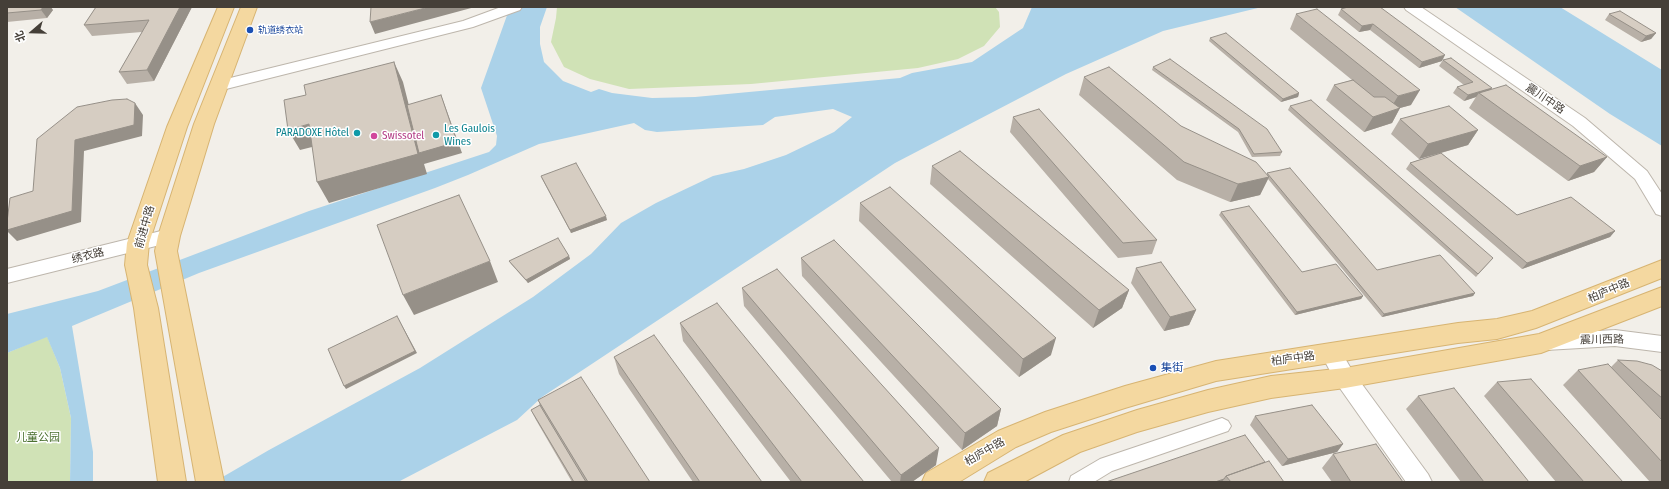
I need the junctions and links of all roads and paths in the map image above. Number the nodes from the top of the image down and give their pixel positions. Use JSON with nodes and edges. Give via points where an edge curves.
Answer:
{"nodes":[{"id":1,"x":226,"y":7,"type":"edge"},
{"id":2,"x":248,"y":7,"type":"edge"},
{"id":3,"x":515,"y":7,"type":"edge"},
{"id":4,"x":1411,"y":7,"type":"edge"},
{"id":5,"x":218,"y":86,"type":"junction"},
{"id":6,"x":1662,"y":209,"type":"edge"},
{"id":7,"x":168,"y":244,"type":"junction"},
{"id":8,"x":137,"y":254,"type":"junction"},
{"id":9,"x":1662,"y":269,"type":"edge"},
{"id":10,"x":7,"y":276,"type":"edge"},
{"id":11,"x":1662,"y":296,"type":"edge"},
{"id":12,"x":1541,"y":343,"type":"junction"},
{"id":13,"x":1662,"y":344,"type":"edge"},
{"id":14,"x":1332,"y":354,"type":"junction"},
{"id":15,"x":1345,"y":378,"type":"junction"},
{"id":16,"x":1222,"y":426,"type":"dead end"},
{"id":17,"x":208,"y":475,"type":"edge"},
{"id":18,"x":172,"y":480,"type":"edge"},
{"id":19,"x":936,"y":482,"type":"edge"},
{"id":20,"x":998,"y":482,"type":"edge"},
{"id":21,"x":1078,"y":482,"type":"edge"},
{"id":22,"x":1420,"y":482,"type":"edge"}],
"edges":[{"from":1,"to":8,"type":"main road","name":"前进中路","via":[[177,127]]},
{"from":2,"to":5,"type":"main road"},
{"from":3,"to":5,"type":"street","via":[[468,24]]},
{"from":4,"to":6,"type":"street","name":"震川中路","via":[[1579,122],[1641,175]]},
{"from":5,"to":7,"type":"main road"},
{"from":7,"to":8,"type":"street","name":"绣衣路"},
{"from":7,"to":17,"type":"main road","via":[[174,294]]},
{"from":8,"to":10,"type":"street","name":"绣衣路"},
{"from":8,"to":18,"type":"main road"},
{"from":9,"to":14,"type":"main road","name":"柏庐中路","via":[[1536,319],[1497,328]]},
{"from":11,"to":12,"type":"main road"},
{"from":12,"to":13,"type":"street","name":"震川西路","via":[[1615,338]]},
{"from":12,"to":15,"type":"main road"},
{"from":14,"to":15,"type":"street"},
{"from":14,"to":19,"type":"main road","name":"柏庐中路","via":[[1216,371],[1045,423],[1007,439]]},
{"from":15,"to":20,"type":"main road","via":[[1271,387],[1137,421],[1072,443]]},
{"from":15,"to":22,"type":"street"},
{"from":16,"to":21,"type":"street","via":[[1106,465]]}]}
